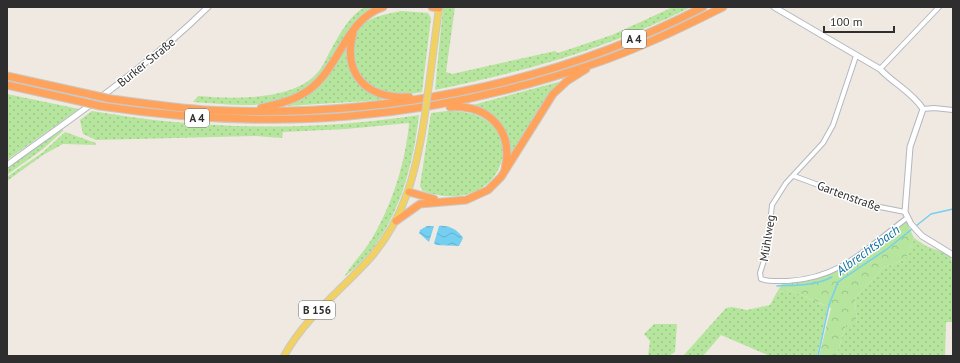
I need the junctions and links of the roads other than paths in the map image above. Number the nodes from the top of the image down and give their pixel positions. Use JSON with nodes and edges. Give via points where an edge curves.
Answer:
{"nodes":[{"id":1,"x":208,"y":7,"type":"edge"},
{"id":2,"x":383,"y":7,"type":"edge"},
{"id":3,"x":437,"y":7,"type":"edge"},
{"id":4,"x":703,"y":7,"type":"edge"},
{"id":5,"x":723,"y":7,"type":"edge"},
{"id":6,"x":774,"y":7,"type":"edge"},
{"id":7,"x":939,"y":7,"type":"edge"},
{"id":8,"x":354,"y":30,"type":"junction"},
{"id":9,"x":856,"y":56,"type":"junction"},
{"id":10,"x":594,"y":64,"type":"junction"},
{"id":11,"x":880,"y":69,"type":"junction"},
{"id":12,"x":7,"y":76,"type":"edge"},
{"id":13,"x":7,"y":85,"type":"edge"},
{"id":14,"x":437,"y":96,"type":"junction"},
{"id":15,"x":422,"y":108,"type":"junction"},
{"id":16,"x":922,"y":109,"type":"junction"},
{"id":17,"x":953,"y":110,"type":"edge"},
{"id":18,"x":248,"y":111,"type":"junction"},
{"id":19,"x":7,"y":165,"type":"edge"},
{"id":20,"x":504,"y":172,"type":"junction"},
{"id":21,"x":794,"y":176,"type":"dead end"},
{"id":22,"x":409,"y":192,"type":"junction"},
{"id":23,"x":442,"y":201,"type":"junction"},
{"id":24,"x":904,"y":212,"type":"junction"},
{"id":25,"x":907,"y":218,"type":"junction"},
{"id":26,"x":396,"y":221,"type":"junction"},
{"id":27,"x":953,"y":255,"type":"edge"},
{"id":28,"x":284,"y":356,"type":"edge"}],
"edges":[{"from":1,"to":19,"type":"street","name":"Burker Straße","via":[[160,51],[81,113]]},
{"from":2,"to":8,"type":"highway","via":[[364,17]]},
{"from":3,"to":22,"type":"main road","number":"B 156","bridge":true,"via":[[424,121]]},
{"from":4,"to":14,"type":"highway","number":"A 4","via":[[640,36],[575,60],[500,83]]},
{"from":5,"to":10,"type":"highway","number":"A 4","via":[[657,39]]},
{"from":6,"to":9,"type":"street"},
{"from":7,"to":11,"type":"street"},
{"from":8,"to":14,"type":"highway","via":[[350,47],[351,63],[358,77],[369,88],[393,97]]},
{"from":8,"to":18,"type":"highway","via":[[326,74],[311,89],[284,103]]},
{"from":9,"to":11,"type":"street"},
{"from":9,"to":25,"type":"street","name":"Mühlweg","via":[[826,137],[786,183],[772,205],[761,279],[797,280],[838,270]]},
{"from":10,"to":15,"type":"highway","number":"A 4","via":[[494,93]]},
{"from":10,"to":20,"type":"highway","via":[[567,81],[553,94]]},
{"from":11,"to":16,"type":"street","via":[[912,95]]},
{"from":12,"to":18,"type":"highway","number":"A 4","bridge":true,"via":[[112,99],[204,110]]},
{"from":13,"to":15,"type":"highway","number":"A 4","bridge":true,"via":[[100,106],[181,117],[264,120],[344,117]]},
{"from":14,"to":18,"type":"highway","number":"A 4","via":[[343,108]]},
{"from":15,"to":20,"type":"highway","via":[[465,107],[476,109],[490,117],[500,128],[505,142],[507,160]]},
{"from":16,"to":17,"type":"street"},
{"from":16,"to":24,"type":"street","via":[[910,147]]},
{"from":20,"to":23,"type":"highway","via":[[493,186],[478,196],[466,200]]},
{"from":21,"to":24,"type":"street","name":"Gartenstraße","via":[[875,206]]},
{"from":22,"to":23,"type":"highway"},
{"from":22,"to":26,"type":"main road","number":"B 156"},
{"from":23,"to":26,"type":"highway","via":[[420,204]]},
{"from":24,"to":25,"type":"street"},
{"from":25,"to":27,"type":"street","via":[[928,241]]},
{"from":26,"to":28,"type":"main road","number":"B 156","via":[[372,256],[309,319],[291,342]]}]}
